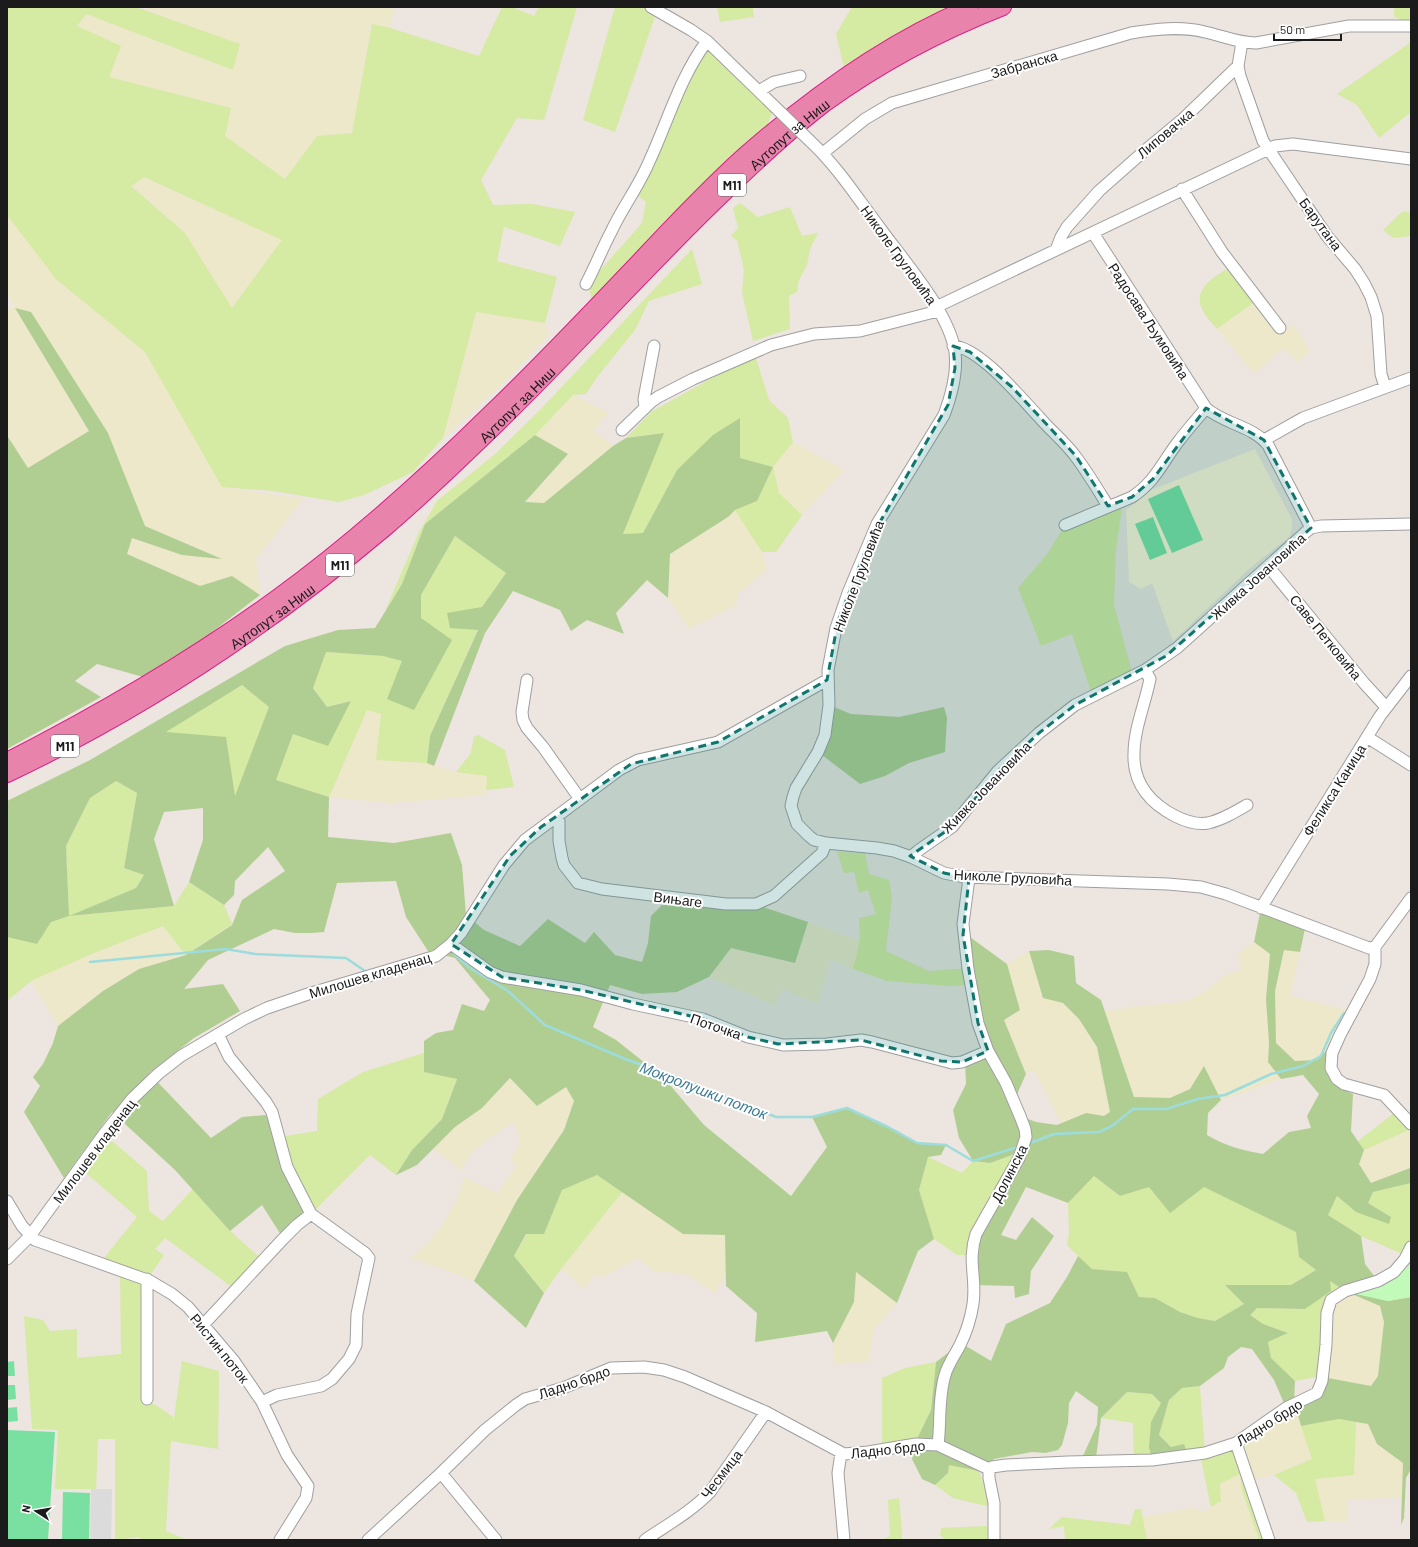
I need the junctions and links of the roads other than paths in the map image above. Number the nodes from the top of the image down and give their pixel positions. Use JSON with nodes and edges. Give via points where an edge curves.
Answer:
{"nodes":[{"id":1,"x":651,"y":7,"type":"edge"},
{"id":2,"x":970,"y":7,"type":"edge"},
{"id":3,"x":1003,"y":7,"type":"edge"},
{"id":4,"x":1411,"y":26,"type":"edge"},
{"id":5,"x":707,"y":41,"type":"junction"},
{"id":6,"x":1242,"y":42,"type":"junction"},
{"id":7,"x":1238,"y":66,"type":"junction"},
{"id":8,"x":800,"y":76,"type":"dead end"},
{"id":9,"x":759,"y":91,"type":"junction"},
{"id":10,"x":1269,"y":148,"type":"junction"},
{"id":11,"x":823,"y":153,"type":"junction"},
{"id":12,"x":1411,"y":159,"type":"edge"},
{"id":13,"x":1182,"y":189,"type":"junction"},
{"id":14,"x":1093,"y":233,"type":"junction"},
{"id":15,"x":1056,"y":250,"type":"junction"},
{"id":16,"x":586,"y":284,"type":"dead end"},
{"id":17,"x":937,"y":309,"type":"junction"},
{"id":18,"x":1280,"y":328,"type":"dead end"},
{"id":19,"x":654,"y":346,"type":"dead end"},
{"id":20,"x":953,"y":346,"type":"junction"},
{"id":21,"x":1411,"y":378,"type":"edge"},
{"id":22,"x":1385,"y":387,"type":"junction"},
{"id":23,"x":645,"y":408,"type":"junction"},
{"id":24,"x":1206,"y":408,"type":"junction"},
{"id":25,"x":622,"y":430,"type":"dead end"},
{"id":26,"x":1264,"y":440,"type":"junction"},
{"id":27,"x":1108,"y":506,"type":"junction"},
{"id":28,"x":1411,"y":524,"type":"edge"},
{"id":29,"x":1065,"y":525,"type":"dead end"},
{"id":30,"x":1311,"y":528,"type":"junction"},
{"id":31,"x":1268,"y":566,"type":"junction"},
{"id":32,"x":1147,"y":674,"type":"junction"},
{"id":33,"x":1411,"y":676,"type":"edge"},
{"id":34,"x":527,"y":680,"type":"dead end"},
{"id":35,"x":827,"y":680,"type":"junction"},
{"id":36,"x":1386,"y":707,"type":"junction"},
{"id":37,"x":1367,"y":737,"type":"junction"},
{"id":38,"x":7,"y":761,"type":"edge"},
{"id":39,"x":1411,"y":765,"type":"edge"},
{"id":40,"x":7,"y":774,"type":"edge"},
{"id":41,"x":580,"y":799,"type":"junction"},
{"id":42,"x":1247,"y":805,"type":"dead end"},
{"id":43,"x":557,"y":816,"type":"junction"},
{"id":44,"x":826,"y":843,"type":"junction"},
{"id":45,"x":911,"y":857,"type":"junction"},
{"id":46,"x":969,"y":878,"type":"junction"},
{"id":47,"x":1411,"y":898,"type":"edge"},
{"id":48,"x":1261,"y":908,"type":"junction"},
{"id":49,"x":451,"y":944,"type":"junction"},
{"id":50,"x":1376,"y":947,"type":"junction"},
{"id":51,"x":218,"y":1034,"type":"junction"},
{"id":52,"x":988,"y":1051,"type":"junction"},
{"id":53,"x":1411,"y":1124,"type":"edge"},
{"id":54,"x":7,"y":1201,"type":"edge"},
{"id":55,"x":311,"y":1214,"type":"junction"},
{"id":56,"x":30,"y":1236,"type":"junction"},
{"id":57,"x":1411,"y":1247,"type":"edge"},
{"id":58,"x":7,"y":1259,"type":"edge"},
{"id":59,"x":147,"y":1280,"type":"junction"},
{"id":60,"x":204,"y":1324,"type":"junction"},
{"id":61,"x":147,"y":1399,"type":"dead end"},
{"id":62,"x":262,"y":1402,"type":"junction"},
{"id":63,"x":766,"y":1412,"type":"junction"},
{"id":64,"x":1236,"y":1443,"type":"junction"},
{"id":65,"x":938,"y":1445,"type":"junction"},
{"id":66,"x":840,"y":1453,"type":"junction"},
{"id":67,"x":989,"y":1469,"type":"junction"},
{"id":68,"x":441,"y":1473,"type":"junction"},
{"id":69,"x":280,"y":1540,"type":"edge"},
{"id":70,"x":368,"y":1540,"type":"edge"},
{"id":71,"x":496,"y":1540,"type":"edge"},
{"id":72,"x":645,"y":1540,"type":"edge"},
{"id":73,"x":844,"y":1540,"type":"edge"},
{"id":74,"x":994,"y":1540,"type":"edge"},
{"id":75,"x":1270,"y":1540,"type":"edge"}],
"edges":[{"from":1,"to":5,"type":"street"},
{"from":2,"to":38,"type":"highway","name":"Аутопут за Ниш","number":"M11","via":[[904,40],[855,69],[796,112],[748,153],[420,482],[334,555],[278,598],[190,658],[77,725]]},
{"from":3,"to":40,"type":"highway","name":"Аутопут за Ниш","number":"M11","via":[[951,28],[918,45],[826,103],[804,120],[708,208],[535,386],[439,479],[325,577],[235,643],[180,679],[94,730]]},
{"from":4,"to":6,"type":"street","via":[[1349,26],[1263,42]]},
{"from":5,"to":9,"type":"street"},
{"from":5,"to":16,"type":"street","via":[[679,90],[649,164],[610,232]]},
{"from":6,"to":7,"type":"street"},
{"from":6,"to":11,"type":"street","name":"Забранска","via":[[1186,29],[1150,30],[1120,35],[892,103],[865,119]]},
{"from":7,"to":10,"type":"street","name":"Барутана","via":[[1263,141]]},
{"from":7,"to":15,"type":"street","name":"Липовачка","via":[[1184,119],[1099,191],[1067,227]]},
{"from":8,"to":9,"type":"street","via":[[774,82]]},
{"from":9,"to":11,"type":"street","name":"Николе Груловића","bridge":true},
{"from":10,"to":12,"type":"street","via":[[1293,144]]},
{"from":10,"to":13,"type":"street"},
{"from":10,"to":22,"type":"street","name":"Барутана","via":[[1327,236],[1364,282],[1376,316],[1381,374]]},
{"from":11,"to":17,"type":"street","name":"Николе Груловића","via":[[914,274]]},
{"from":13,"to":14,"type":"street"},
{"from":13,"to":18,"type":"street","via":[[1222,252]]},
{"from":14,"to":15,"type":"street"},
{"from":14,"to":24,"type":"street","name":"Радосава Љумовића"},
{"from":15,"to":17,"type":"street"},
{"from":17,"to":20,"type":"street","name":"Николе Груловића"},
{"from":17,"to":23,"type":"street","via":[[860,331],[814,334],[786,340],[676,387]]},
{"from":19,"to":23,"type":"street","via":[[644,399]]},
{"from":20,"to":27,"type":"street","via":[[962,347],[970,352],[1012,387],[1076,456]]},
{"from":20,"to":35,"type":"street","name":"Николе Груловића","via":[[955,368],[948,405],[889,502],[870,539],[838,621]]},
{"from":21,"to":22,"type":"street"},
{"from":22,"to":26,"type":"street","via":[[1303,418]]},
{"from":23,"to":25,"type":"street"},
{"from":24,"to":26,"type":"street","name":"Радосава Љумовића"},
{"from":24,"to":27,"type":"street","via":[[1178,442],[1153,480],[1132,497]]},
{"from":26,"to":30,"type":"street"},
{"from":27,"to":29,"type":"street"},
{"from":28,"to":30,"type":"street","name":"Живка Јовановића"},
{"from":30,"to":31,"type":"street","name":"Живка Јовановића"},
{"from":31,"to":32,"type":"street","name":"Живка Јовановића"},
{"from":31,"to":36,"type":"street","name":"Саве Петковића"},
{"from":32,"to":42,"type":"street","via":[[1134,753],[1139,782],[1146,794],[1166,812],[1194,822],[1207,823]]},
{"from":32,"to":45,"type":"street","name":"Живка Јовановића","via":[[1075,706],[1039,733],[998,771],[952,826]]},
{"from":33,"to":36,"type":"street","name":"Феликса Каница"},
{"from":34,"to":41,"type":"street","via":[[523,720]]},
{"from":35,"to":41,"type":"street","name":"Милошев кладенац","via":[[718,742],[642,759],[631,764]]},
{"from":35,"to":44,"type":"street","name":"Николе Груловића","via":[[829,706],[825,735],[818,752],[796,788],[791,806],[794,818],[804,832],[814,840]]},
{"from":36,"to":37,"type":"street","name":"Феликса Каница"},
{"from":37,"to":39,"type":"street"},
{"from":37,"to":48,"type":"street","name":"Феликса Каница"},
{"from":41,"to":43,"type":"street","name":"Милошев кладенац"},
{"from":43,"to":44,"type":"street","name":"Вињаге","via":[[562,858],[578,883],[602,889],[738,905],[756,904],[774,896],[822,853]]},
{"from":43,"to":49,"type":"street","name":"Милошев кладенац","via":[[525,840],[510,856],[467,924]]},
{"from":44,"to":45,"type":"street","name":"Николе Груловића","via":[[877,848]]},
{"from":45,"to":46,"type":"street","name":"Николе Груловића","via":[[944,873]]},
{"from":46,"to":48,"type":"street","name":"Николе Груловића","via":[[1185,885],[1226,894]]},
{"from":46,"to":52,"type":"street","name":"Долинска","via":[[964,912],[964,935],[978,1023]]},
{"from":47,"to":50,"type":"street"},
{"from":48,"to":50,"type":"street","name":"Николе Груловића","via":[[1369,948]]},
{"from":49,"to":51,"type":"street","name":"Милошев кладенац","via":[[444,951],[428,959],[267,1008]]},
{"from":49,"to":52,"type":"street","name":"Поточка","via":[[490,972],[502,977],[581,990],[703,1019],[748,1037],[783,1045],[861,1040],[952,1063],[962,1062]]},
{"from":50,"to":53,"type":"street","via":[[1375,964],[1370,978],[1332,1053],[1331,1068],[1337,1079],[1344,1084],[1384,1095]]},
{"from":51,"to":55,"type":"street","via":[[229,1057],[272,1112],[287,1167]]},
{"from":51,"to":56,"type":"street","name":"Милошев кладенац","via":[[181,1056],[141,1090],[117,1118]]},
{"from":52,"to":65,"type":"street","name":"Долинска","via":[[1014,1101],[1026,1137],[1019,1158],[976,1234],[973,1244],[973,1305],[961,1343],[944,1380]]},
{"from":54,"to":56,"type":"street"},
{"from":55,"to":60,"type":"street","via":[[283,1239]]},
{"from":55,"to":62,"type":"street","via":[[369,1258],[358,1314],[356,1345],[349,1359],[328,1382],[314,1388],[277,1395]]},
{"from":56,"to":58,"type":"street","name":"Милошев кладенац"},
{"from":56,"to":59,"type":"street","name":"Ристин поток","via":[[40,1242]]},
{"from":57,"to":64,"type":"street","name":"Ладно брдо","via":[[1405,1260],[1394,1272],[1382,1279],[1345,1291],[1332,1300],[1327,1313],[1326,1345],[1320,1388],[1317,1393],[1286,1408]]},
{"from":59,"to":60,"type":"street","name":"Ристин поток","via":[[172,1294]]},
{"from":59,"to":61,"type":"street"},
{"from":60,"to":62,"type":"street","name":"Ристин поток"},
{"from":62,"to":69,"type":"street","name":"Ристин поток","via":[[286,1455],[308,1486],[306,1498]]},
{"from":63,"to":66,"type":"street","name":"Ладно брдо"},
{"from":63,"to":68,"type":"street","name":"Ладно брдо","via":[[664,1370],[644,1367],[612,1368],[520,1402],[485,1430]]},
{"from":63,"to":72,"type":"street","name":"Чесмица","via":[[704,1498]]},
{"from":64,"to":67,"type":"street","name":"Ладно брдо","via":[[1205,1453],[1152,1460],[1006,1464]]},
{"from":64,"to":75,"type":"street"},
{"from":65,"to":66,"type":"street","name":"Ладно брдо","via":[[916,1444],[868,1452]]},
{"from":65,"to":67,"type":"street","name":"Ладно брдо"},
{"from":66,"to":73,"type":"street","via":[[838,1473]]},
{"from":67,"to":74,"type":"street","via":[[994,1503]]},
{"from":68,"to":70,"type":"street","name":"Ладно брдо"},
{"from":68,"to":71,"type":"street"}]}
